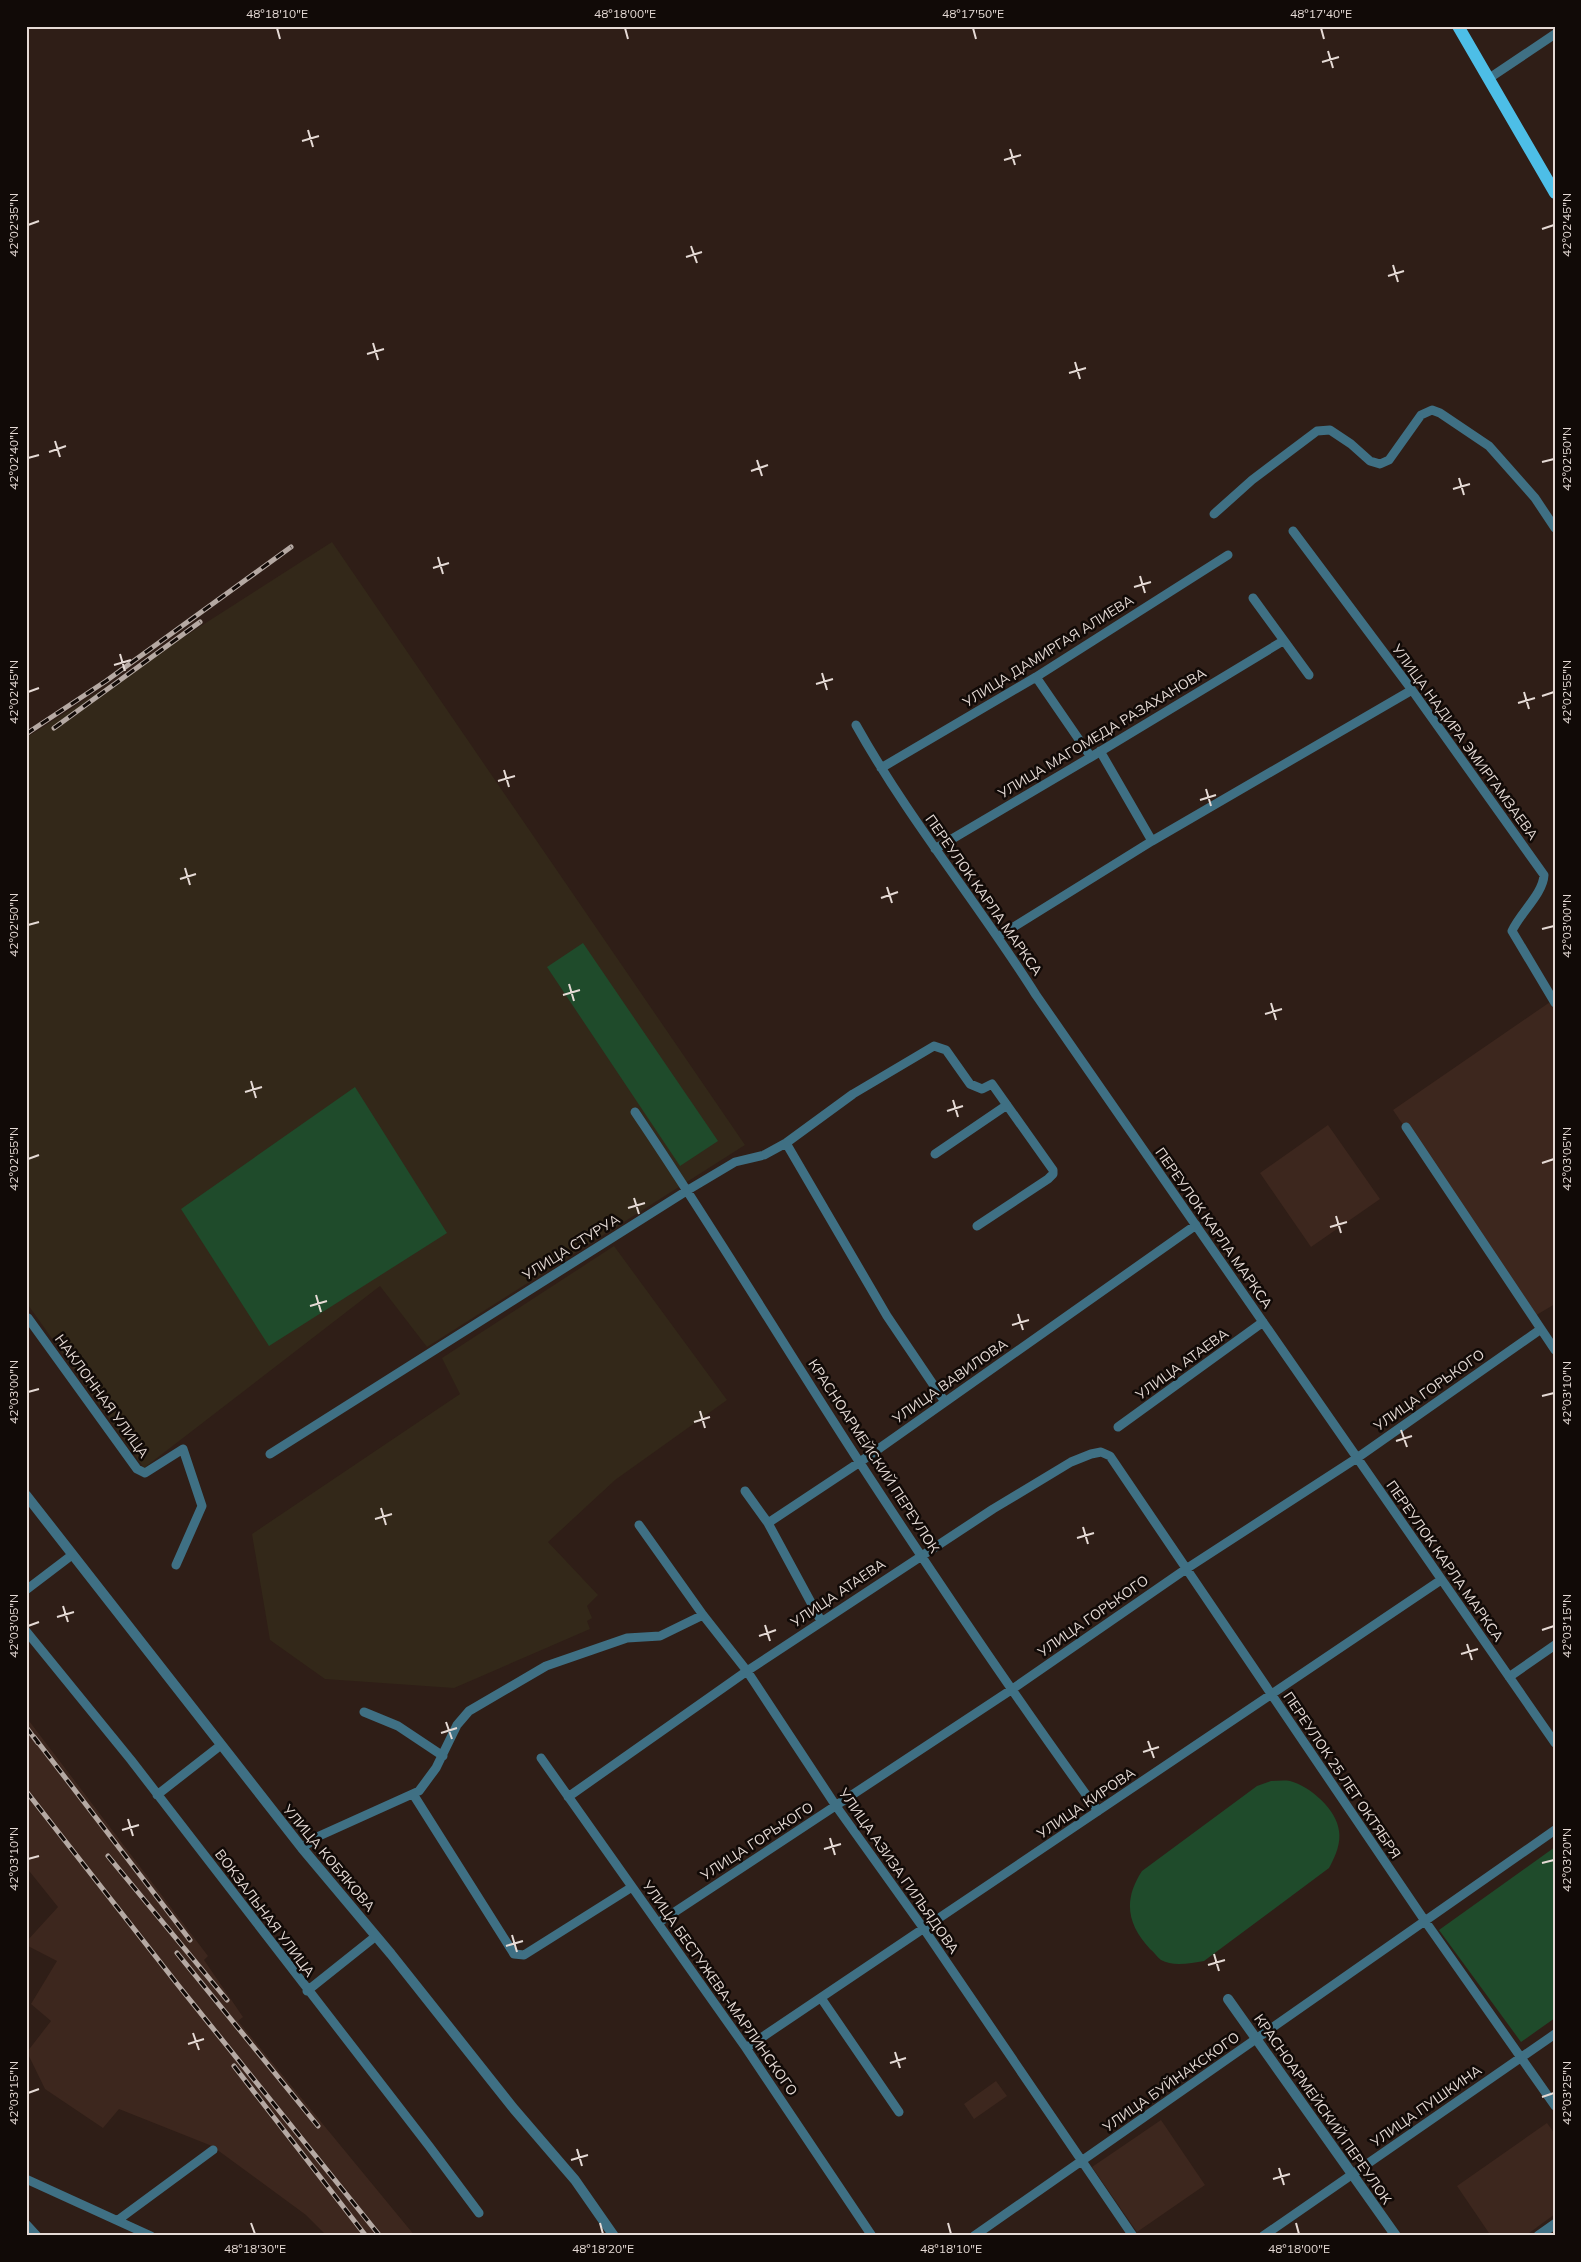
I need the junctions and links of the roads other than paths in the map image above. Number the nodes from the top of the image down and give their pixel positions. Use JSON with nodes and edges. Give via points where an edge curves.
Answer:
{"nodes":[{"id":1,"x":1458,"y":26,"type":"edge"},
{"id":2,"x":1555,"y":34,"type":"edge"},
{"id":3,"x":1488,"y":79,"type":"junction"},
{"id":4,"x":1555,"y":193,"type":"edge"},
{"id":5,"x":1214,"y":514,"type":"dead end"},
{"id":6,"x":1555,"y":528,"type":"edge"},
{"id":7,"x":1293,"y":531,"type":"dead end"},
{"id":8,"x":1228,"y":555,"type":"dead end"},
{"id":9,"x":1253,"y":598,"type":"dead end"},
{"id":10,"x":1283,"y":640,"type":"junction"},
{"id":11,"x":1309,"y":675,"type":"dead end"},
{"id":12,"x":1036,"y":677,"type":"junction"},
{"id":13,"x":1412,"y":690,"type":"junction"},
{"id":14,"x":856,"y":726,"type":"dead end"},
{"id":15,"x":1100,"y":751,"type":"junction"},
{"id":16,"x":1091,"y":757,"type":"junction"},
{"id":17,"x":881,"y":768,"type":"junction"},
{"id":18,"x":1152,"y":842,"type":"junction"},
{"id":19,"x":934,"y":849,"type":"junction"},
{"id":20,"x":999,"y":936,"type":"junction"},
{"id":21,"x":1555,"y":1003,"type":"edge"},
{"id":22,"x":1007,"y":1105,"type":"junction"},
{"id":23,"x":635,"y":1112,"type":"dead end"},
{"id":24,"x":1406,"y":1127,"type":"dead end"},
{"id":25,"x":786,"y":1143,"type":"junction"},
{"id":26,"x":935,"y":1154,"type":"dead end"},
{"id":27,"x":688,"y":1190,"type":"junction"},
{"id":28,"x":1196,"y":1225,"type":"junction"},
{"id":29,"x":977,"y":1226,"type":"dead end"},
{"id":30,"x":27,"y":1319,"type":"edge"},
{"id":31,"x":1263,"y":1322,"type":"junction"},
{"id":32,"x":1541,"y":1329,"type":"junction"},
{"id":33,"x":1555,"y":1350,"type":"edge"},
{"id":34,"x":945,"y":1402,"type":"junction"},
{"id":35,"x":1118,"y":1427,"type":"dead end"},
{"id":36,"x":270,"y":1454,"type":"dead end"},
{"id":37,"x":1110,"y":1456,"type":"joint"},
{"id":38,"x":1357,"y":1458,"type":"junction"},
{"id":39,"x":860,"y":1462,"type":"junction"},
{"id":40,"x":744,"y":1491,"type":"dead end"},
{"id":41,"x":26,"y":1495,"type":"edge"},
{"id":42,"x":768,"y":1523,"type":"junction"},
{"id":43,"x":639,"y":1525,"type":"dead end"},
{"id":44,"x":72,"y":1554,"type":"junction"},
{"id":45,"x":921,"y":1555,"type":"junction"},
{"id":46,"x":176,"y":1565,"type":"dead end"},
{"id":47,"x":1186,"y":1569,"type":"junction"},
{"id":48,"x":1441,"y":1580,"type":"junction"},
{"id":49,"x":26,"y":1590,"type":"edge"},
{"id":50,"x":703,"y":1615,"type":"junction"},
{"id":51,"x":821,"y":1621,"type":"junction"},
{"id":52,"x":26,"y":1631,"type":"edge"},
{"id":53,"x":1555,"y":1645,"type":"edge"},
{"id":54,"x":747,"y":1671,"type":"junction"},
{"id":55,"x":1509,"y":1677,"type":"junction"},
{"id":56,"x":1011,"y":1690,"type":"junction"},
{"id":57,"x":1271,"y":1695,"type":"junction"},
{"id":58,"x":364,"y":1712,"type":"dead end"},
{"id":59,"x":1555,"y":1743,"type":"edge"},
{"id":60,"x":221,"y":1746,"type":"junction"},
{"id":61,"x":443,"y":1756,"type":"junction"},
{"id":62,"x":541,"y":1758,"type":"dead end"},
{"id":63,"x":413,"y":1794,"type":"junction"},
{"id":64,"x":157,"y":1795,"type":"junction"},
{"id":65,"x":568,"y":1797,"type":"junction"},
{"id":66,"x":836,"y":1806,"type":"junction"},
{"id":67,"x":1098,"y":1811,"type":"junction"},
{"id":68,"x":1555,"y":1830,"type":"edge"},
{"id":69,"x":302,"y":1848,"type":"junction"},
{"id":70,"x":632,"y":1887,"type":"junction"},
{"id":71,"x":1425,"y":1921,"type":"junction"},
{"id":72,"x":658,"y":1923,"type":"junction"},
{"id":73,"x":924,"y":1929,"type":"junction"},
{"id":74,"x":376,"y":1936,"type":"junction"},
{"id":75,"x":307,"y":1990,"type":"junction"},
{"id":76,"x":821,"y":1998,"type":"junction"},
{"id":77,"x":1228,"y":1999,"type":"dead end"},
{"id":78,"x":1555,"y":2034,"type":"edge"},
{"id":79,"x":1257,"y":2039,"type":"junction"},
{"id":80,"x":746,"y":2048,"type":"junction"},
{"id":81,"x":1522,"y":2056,"type":"junction"},
{"id":82,"x":1555,"y":2106,"type":"edge"},
{"id":83,"x":899,"y":2112,"type":"dead end"},
{"id":84,"x":213,"y":2150,"type":"dead end"},
{"id":85,"x":1082,"y":2161,"type":"junction"},
{"id":86,"x":1351,"y":2174,"type":"junction"},
{"id":87,"x":26,"y":2179,"type":"edge"},
{"id":88,"x":478,"y":2213,"type":"dead end"},
{"id":89,"x":118,"y":2220,"type":"junction"},
{"id":90,"x":26,"y":2224,"type":"edge"},
{"id":91,"x":1555,"y":2224,"type":"edge"},
{"id":92,"x":133,"y":2226,"type":"junction"},
{"id":93,"x":37,"y":2236,"type":"edge"},
{"id":94,"x":135,"y":2236,"type":"edge"},
{"id":95,"x":151,"y":2236,"type":"edge"},
{"id":96,"x":614,"y":2236,"type":"edge"},
{"id":97,"x":872,"y":2236,"type":"edge"},
{"id":98,"x":974,"y":2236,"type":"edge"},
{"id":99,"x":1133,"y":2236,"type":"edge"},
{"id":100,"x":1263,"y":2236,"type":"edge"},
{"id":101,"x":1396,"y":2236,"type":"edge"},
{"id":102,"x":1538,"y":2236,"type":"edge"}],
"edges":[{"from":1,"to":3,"type":"main road"},
{"from":2,"to":3,"type":"street"},
{"from":3,"to":4,"type":"main road"},
{"from":5,"to":6,"type":"street","via":[[1252,480],[1317,431],[1330,430],[1370,461],[1380,464],[1389,460],[1421,415],[1432,410],[1489,446],[1535,498]]},
{"from":7,"to":13,"type":"street","name":"УЛИЦА НАДИРА ЭМИРГАМЗАЕВА"},
{"from":8,"to":12,"type":"street","name":"УЛИЦА ДАМИРГАЯ АЛИЕВА"},
{"from":9,"to":10,"type":"street"},
{"from":10,"to":11,"type":"street"},
{"from":10,"to":15,"type":"street","name":"УЛИЦА МАГОМЕДА РАЗАХАНОВА"},
{"from":12,"to":16,"type":"street"},
{"from":12,"to":17,"type":"street","name":"УЛИЦА ДАМИРГАЯ АЛИЕВА"},
{"from":13,"to":18,"type":"street"},
{"from":13,"to":21,"type":"street","name":"УЛИЦА НАДИРА ЭМИРГАМЗАЕВА","via":[[1544,875],[1543,884],[1512,931]]},
{"from":14,"to":17,"type":"street","name":"ПЕРЕУЛОК КАРЛА МАРКСА"},
{"from":15,"to":16,"type":"street","name":"УЛИЦА МАГОМЕДА РАЗАХАНОВА"},
{"from":15,"to":18,"type":"street"},
{"from":16,"to":19,"type":"street","name":"УЛИЦА МАГОМЕДА РАЗАХАНОВА"},
{"from":17,"to":19,"type":"street","name":"ПЕРЕУЛОК КАРЛА МАРКСА"},
{"from":18,"to":20,"type":"street"},
{"from":19,"to":20,"type":"street","name":"ПЕРЕУЛОК КАРЛА МАРКСА"},
{"from":20,"to":28,"type":"street","name":"ПЕРЕУЛОК КАРЛА МАРКСА","via":[[1036,995]]},
{"from":22,"to":25,"type":"street","name":"УЛИЦА СТУРУА","via":[[992,1084],[982,1089],[970,1084],[946,1050],[934,1046],[854,1094]]},
{"from":22,"to":26,"type":"street"},
{"from":22,"to":29,"type":"street","via":[[1053,1174]]},
{"from":23,"to":27,"type":"street","name":"КРАСНОАРМЕЙСКИЙ ПЕРЕУЛОК"},
{"from":24,"to":32,"type":"street"},
{"from":25,"to":27,"type":"street","name":"УЛИЦА СТУРУА","via":[[764,1155],[735,1162]]},
{"from":25,"to":34,"type":"street","via":[[887,1316]]},
{"from":27,"to":36,"type":"street","name":"УЛИЦА СТУРУА"},
{"from":27,"to":39,"type":"street","name":"КРАСНОАРМЕЙСКИЙ ПЕРЕУЛОК"},
{"from":28,"to":31,"type":"street","name":"ПЕРЕУЛОК КАРЛА МАРКСА"},
{"from":28,"to":34,"type":"street","name":"УЛИЦА ВАВИЛОВА"},
{"from":30,"to":46,"type":"street","name":"НАКЛОННАЯ УЛИЦА","via":[[137,1469],[146,1473],[183,1449],[202,1506]]},
{"from":31,"to":35,"type":"street","name":"УЛИЦА АТАЕВА"},
{"from":31,"to":38,"type":"street","name":"ПЕРЕУЛОК КАРЛА МАРКСА"},
{"from":32,"to":33,"type":"street"},
{"from":32,"to":38,"type":"street","name":"УЛИЦА ГОРЬКОГО"},
{"from":34,"to":39,"type":"street","name":"УЛИЦА ВАВИЛОВА"},
{"from":37,"to":45,"type":"street","name":"УЛИЦА АТАЕВА","via":[[1096,1453],[1044,1476]]},
{"from":37,"to":47,"type":"street","name":"ПЕРЕУЛОК 25 ЛЕТ ОКТЯБРЯ"},
{"from":38,"to":47,"type":"street","name":"УЛИЦА ГОРЬКОГО"},
{"from":38,"to":48,"type":"street","name":"ПЕРЕУЛОК КАРЛА МАРКСА"},
{"from":39,"to":42,"type":"street","name":"УЛИЦА ВАВИЛОВА"},
{"from":39,"to":45,"type":"street","name":"КРАСНОАРМЕЙСКИЙ ПЕРЕУЛОК"},
{"from":40,"to":42,"type":"street"},
{"from":41,"to":44,"type":"street","name":"УЛИЦА КОБЯКОВА"},
{"from":42,"to":51,"type":"street"},
{"from":43,"to":50,"type":"street","name":"УЛИЦА АЗИЗА ГИЛЬЯДОВА"},
{"from":44,"to":49,"type":"street"},
{"from":44,"to":60,"type":"street","name":"УЛИЦА КОБЯКОВА"},
{"from":45,"to":51,"type":"street","name":"УЛИЦА АТАЕВА"},
{"from":45,"to":56,"type":"street","name":"КРАСНОАРМЕЙСКИЙ ПЕРЕУЛОК"},
{"from":47,"to":56,"type":"street","name":"УЛИЦА ГОРЬКОГО"},
{"from":47,"to":57,"type":"street","name":"ПЕРЕУЛОК 25 ЛЕТ ОКТЯБРЯ"},
{"from":48,"to":55,"type":"street","name":"ПЕРЕУЛОК КАРЛА МАРКСА"},
{"from":48,"to":57,"type":"street","name":"УЛИЦА КИРОВА"},
{"from":50,"to":54,"type":"street","name":"УЛИЦА АЗИЗА ГИЛЬЯДОВА"},
{"from":50,"to":61,"type":"street","via":[[660,1636],[627,1638],[546,1666],[469,1711],[457,1726]]},
{"from":51,"to":54,"type":"street","name":"УЛИЦА АТАЕВА"},
{"from":52,"to":64,"type":"street","name":"ВОКЗАЛЬНАЯ УЛИЦА"},
{"from":53,"to":55,"type":"street"},
{"from":54,"to":65,"type":"street","name":"УЛИЦА АТАЕВА"},
{"from":54,"to":66,"type":"street","name":"УЛИЦА АЗИЗА ГИЛЬЯДОВА"},
{"from":55,"to":59,"type":"street","name":"ПЕРЕУЛОК КАРЛА МАРКСА"},
{"from":56,"to":66,"type":"street","name":"УЛИЦА ГОРЬКОГО"},
{"from":56,"to":67,"type":"street","name":"КРАСНОАРМЕЙСКИЙ ПЕРЕУЛОК"},
{"from":57,"to":67,"type":"street","name":"УЛИЦА КИРОВА"},
{"from":57,"to":71,"type":"street","name":"ПЕРЕУЛОК 25 ЛЕТ ОКТЯБРЯ"},
{"from":58,"to":61,"type":"street","via":[[398,1726]]},
{"from":60,"to":64,"type":"street"},
{"from":60,"to":69,"type":"street","name":"УЛИЦА КОБЯКОВА"},
{"from":61,"to":63,"type":"street","via":[[425,1784]]},
{"from":62,"to":65,"type":"street","name":"УЛИЦА БЕСТУЖЕВА-МАРЛИНСКОГО"},
{"from":63,"to":69,"type":"street","via":[[317,1837]]},
{"from":63,"to":70,"type":"street","via":[[514,1954],[524,1954]]},
{"from":64,"to":75,"type":"street","name":"ВОКЗАЛЬНАЯ УЛИЦА"},
{"from":65,"to":70,"type":"street","name":"УЛИЦА БЕСТУЖЕВА-МАРЛИНСКОГО"},
{"from":66,"to":72,"type":"street","name":"УЛИЦА ГОРЬКОГО"},
{"from":66,"to":73,"type":"street","name":"УЛИЦА АЗИЗА ГИЛЬЯДОВА"},
{"from":67,"to":73,"type":"street","name":"УЛИЦА КИРОВА"},
{"from":68,"to":71,"type":"street","name":"УЛИЦА БУЙНАКСКОГО"},
{"from":69,"to":74,"type":"street","name":"УЛИЦА КОБЯКОВА"},
{"from":70,"to":72,"type":"street","name":"УЛИЦА БЕСТУЖЕВА-МАРЛИНСКОГО"},
{"from":71,"to":79,"type":"street","name":"УЛИЦА БУЙНАКСКОГО"},
{"from":71,"to":81,"type":"street","name":"ПЕРЕУЛОК 25 ЛЕТ ОКТЯБРЯ"},
{"from":72,"to":80,"type":"street","name":"УЛИЦА БЕСТУЖЕВА-МАРЛИНСКОГО"},
{"from":73,"to":76,"type":"street","name":"УЛИЦА КИРОВА"},
{"from":73,"to":85,"type":"street","name":"УЛИЦА АЗИЗА ГИЛЬЯДОВА"},
{"from":74,"to":75,"type":"street"},
{"from":74,"to":96,"type":"street","name":"УЛИЦА КОБЯКОВА","via":[[575,2180]]},
{"from":75,"to":88,"type":"street","name":"ВОКЗАЛЬНАЯ УЛИЦА"},
{"from":76,"to":80,"type":"street","name":"УЛИЦА КИРОВА"},
{"from":76,"to":83,"type":"street"},
{"from":77,"to":79,"type":"street","name":"КРАСНОАРМЕЙСКИЙ ПЕРЕУЛОК"},
{"from":78,"to":81,"type":"street","name":"УЛИЦА ПУШКИНА"},
{"from":79,"to":85,"type":"street","name":"УЛИЦА БУЙНАКСКОГО"},
{"from":79,"to":86,"type":"street","name":"КРАСНОАРМЕЙСКИЙ ПЕРЕУЛОК"},
{"from":80,"to":97,"type":"street","name":"УЛИЦА БЕСТУЖЕВА-МАРЛИНСКОГО"},
{"from":81,"to":82,"type":"street","name":"ПЕРЕУЛОК 25 ЛЕТ ОКТЯБРЯ"},
{"from":81,"to":86,"type":"street","name":"УЛИЦА ПУШКИНА"},
{"from":84,"to":89,"type":"street"},
{"from":85,"to":98,"type":"street","name":"УЛИЦА БУЙНАКСКОГО"},
{"from":85,"to":99,"type":"street","name":"УЛИЦА АЗИЗА ГИЛЬЯДОВА"},
{"from":86,"to":100,"type":"street","name":"УЛИЦА ПУШКИНА"},
{"from":86,"to":101,"type":"street","name":"КРАСНОАРМЕЙСКИЙ ПЕРЕУЛОК"},
{"from":87,"to":89,"type":"street"},
{"from":89,"to":92,"type":"street"},
{"from":90,"to":93,"type":"street"},
{"from":91,"to":102,"type":"street"},
{"from":92,"to":94,"type":"street"},
{"from":92,"to":95,"type":"street"}]}
